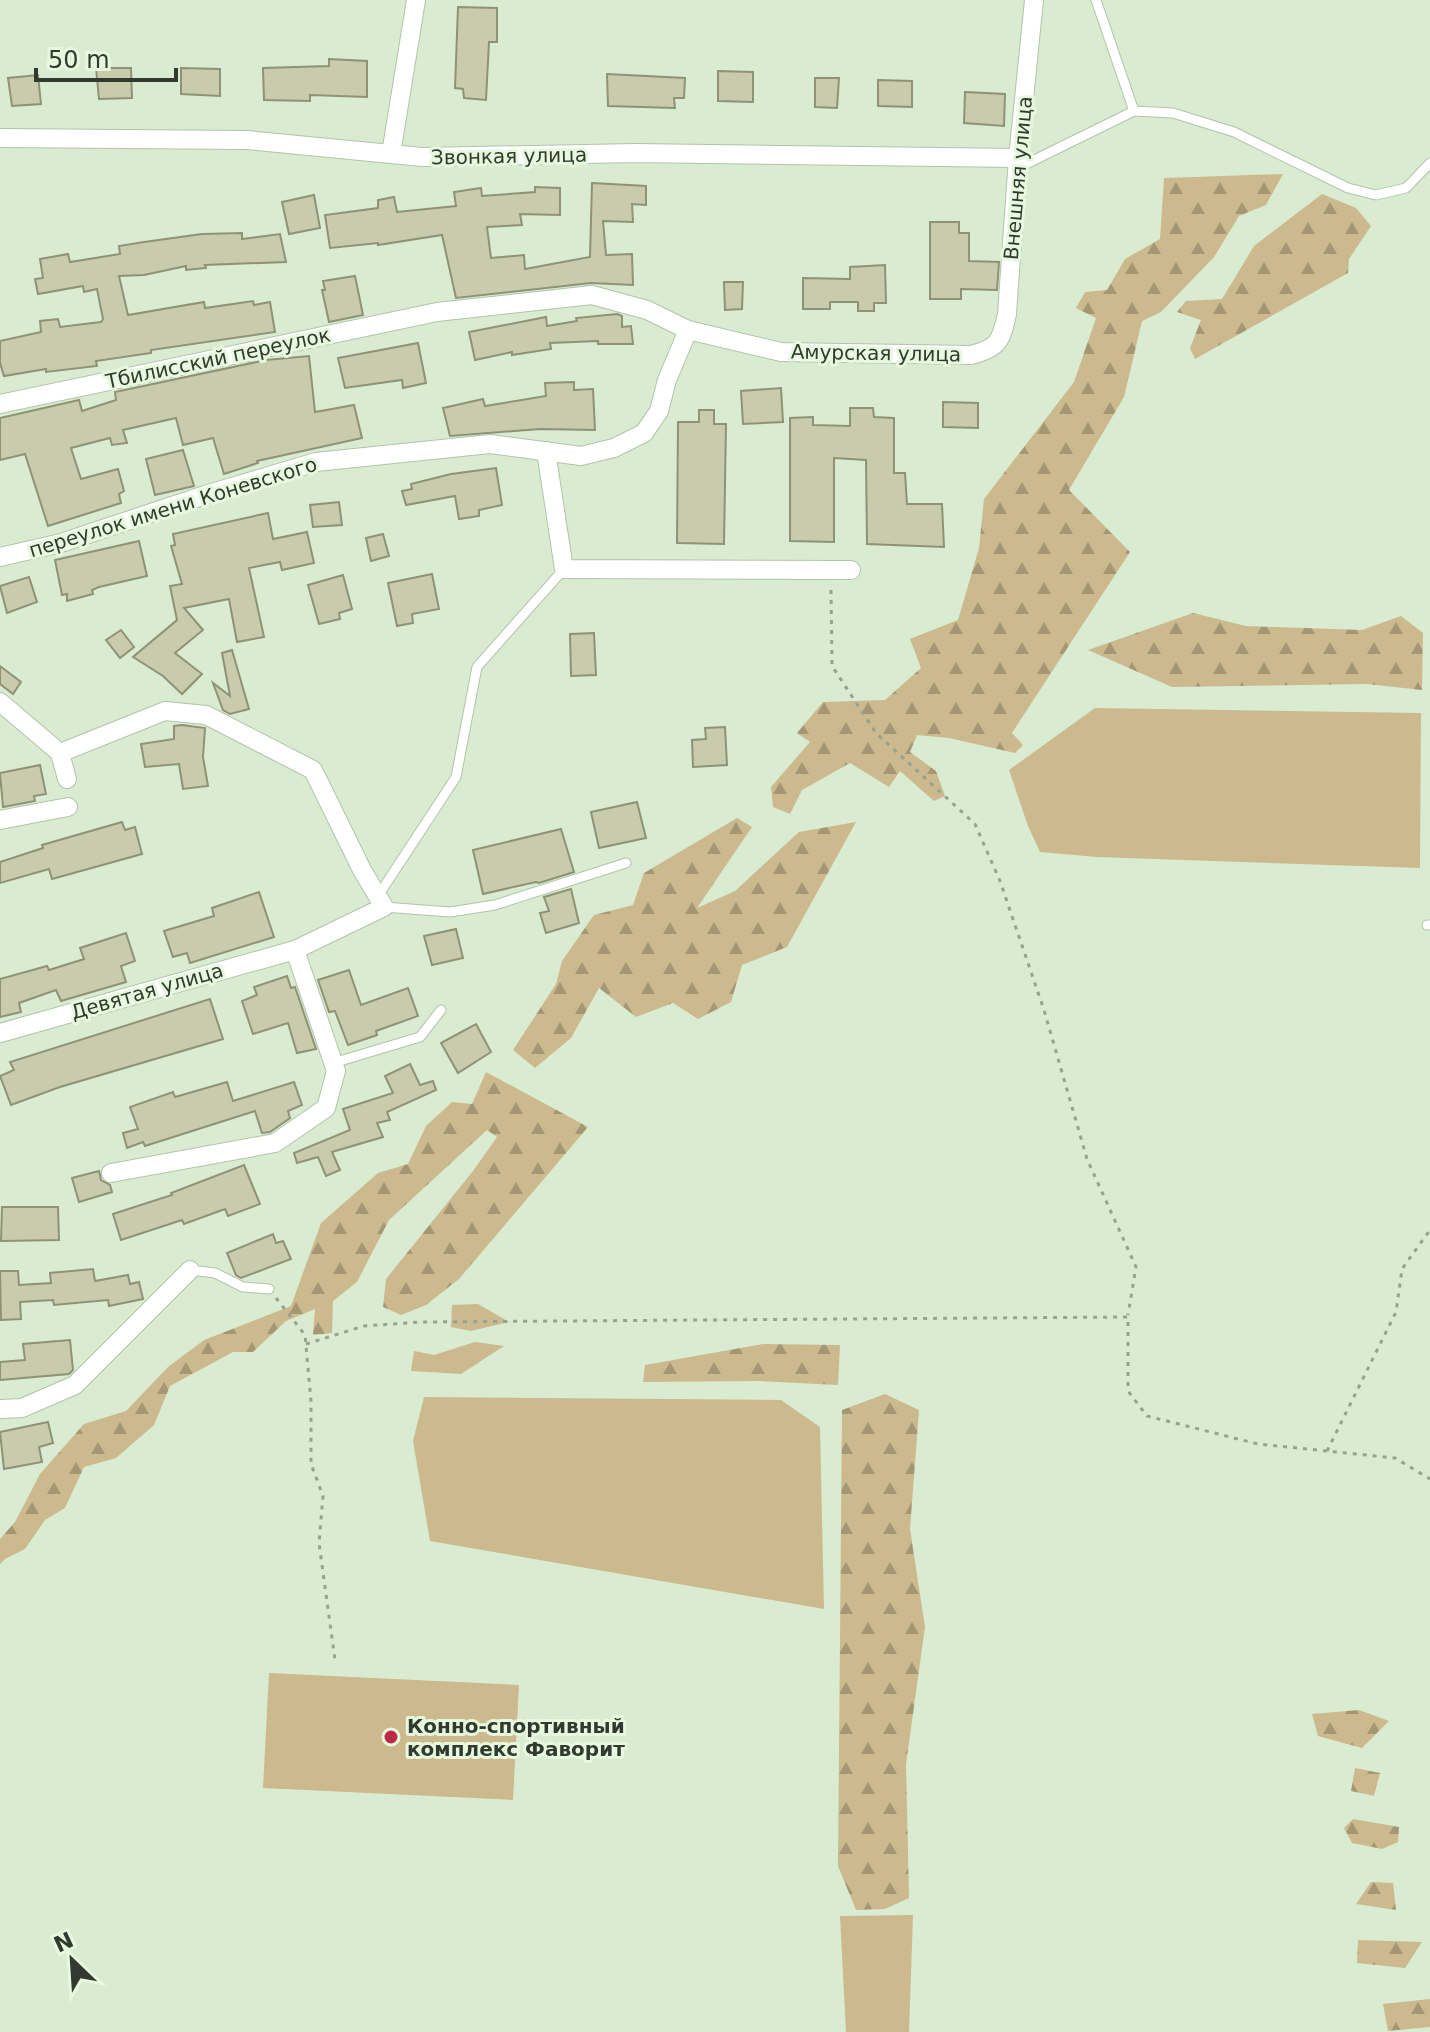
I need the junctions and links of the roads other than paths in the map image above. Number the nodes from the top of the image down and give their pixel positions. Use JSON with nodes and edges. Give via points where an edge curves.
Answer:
{"nodes":[{"id":1,"x":416,"y":0,"type":"edge"},
{"id":2,"x":1034,"y":0,"type":"edge"},
{"id":3,"x":1096,"y":0,"type":"edge"},
{"id":4,"x":1134,"y":111,"type":"junction"},
{"id":5,"x":0,"y":138,"type":"edge"},
{"id":6,"x":391,"y":154,"type":"junction"},
{"id":7,"x":1018,"y":163,"type":"junction"},
{"id":8,"x":1430,"y":163,"type":"edge"},
{"id":9,"x":437,"y":312,"type":"joint"},
{"id":10,"x":688,"y":330,"type":"junction"},
{"id":11,"x":990,"y":350,"type":"joint"},
{"id":12,"x":0,"y":404,"type":"edge"},
{"id":13,"x":546,"y":451,"type":"junction"},
{"id":14,"x":0,"y":557,"type":"edge"},
{"id":15,"x":564,"y":569,"type":"junction"},
{"id":16,"x":851,"y":570,"type":"dead end"},
{"id":17,"x":0,"y":702,"type":"edge"},
{"id":18,"x":60,"y":753,"type":"junction"},
{"id":19,"x":67,"y":779,"type":"dead end"},
{"id":20,"x":68,"y":807,"type":"dead end"},
{"id":21,"x":0,"y":820,"type":"edge"},
{"id":22,"x":626,"y":863,"type":"dead end"},
{"id":23,"x":381,"y":901,"type":"junction"},
{"id":24,"x":295,"y":950,"type":"junction"},
{"id":25,"x":441,"y":1010,"type":"dead end"},
{"id":26,"x":0,"y":1033,"type":"edge"},
{"id":27,"x":333,"y":1063,"type":"junction"},
{"id":28,"x":111,"y":1173,"type":"dead end"},
{"id":29,"x":190,"y":1270,"type":"joint"},
{"id":30,"x":269,"y":1289,"type":"road end"},
{"id":31,"x":0,"y":1409,"type":"edge"}],
"edges":[{"from":1,"to":6,"type":"street"},
{"from":2,"to":7,"type":"street","name":"Внешняя улица"},
{"from":3,"to":4,"type":"lane"},
{"from":4,"to":7,"type":"lane"},
{"from":4,"to":8,"type":"lane","via":[[1173,113],[1234,132],[1348,188],[1376,195],[1406,188]]},
{"from":5,"to":6,"type":"street","name":"Звонкая улица","via":[[247,140]]},
{"from":6,"to":7,"type":"street","name":"Звонкая улица","via":[[636,153]]},
{"from":7,"to":11,"type":"street","name":"Внешняя улица","via":[[1007,314],[1001,338]]},
{"from":9,"to":10,"type":"street","name":"Амурская улица","via":[[592,295],[647,310]]},
{"from":9,"to":12,"type":"street","name":"Тбилисский переулок"},
{"from":10,"to":11,"type":"street","name":"Амурская улица","via":[[781,352],[971,355]]},
{"from":10,"to":13,"type":"street","name":"переулок имени Коневского","via":[[659,411],[644,433],[581,456]]},
{"from":13,"to":14,"type":"street","name":"переулок имени Коневского","via":[[490,444],[316,462],[61,543]]},
{"from":13,"to":15,"type":"street"},
{"from":15,"to":16,"type":"street"},
{"from":15,"to":23,"type":"lane","via":[[477,667],[456,777]]},
{"from":17,"to":18,"type":"street"},
{"from":18,"to":19,"type":"street"},
{"from":18,"to":23,"type":"street","via":[[165,711],[206,715],[313,770]]},
{"from":20,"to":21,"type":"street"},
{"from":22,"to":23,"type":"lane","via":[[495,905],[450,912]]},
{"from":23,"to":24,"type":"street","name":"Девятая улица"},
{"from":24,"to":26,"type":"street","name":"Девятая улица"},
{"from":24,"to":27,"type":"street"},
{"from":25,"to":27,"type":"lane","via":[[420,1037]]},
{"from":27,"to":28,"type":"street","via":[[336,1071],[326,1108],[275,1143]]},
{"from":29,"to":30,"type":"lane","via":[[215,1273],[243,1287]]},
{"from":29,"to":31,"type":"street","via":[[75,1385],[22,1408]]}]}
